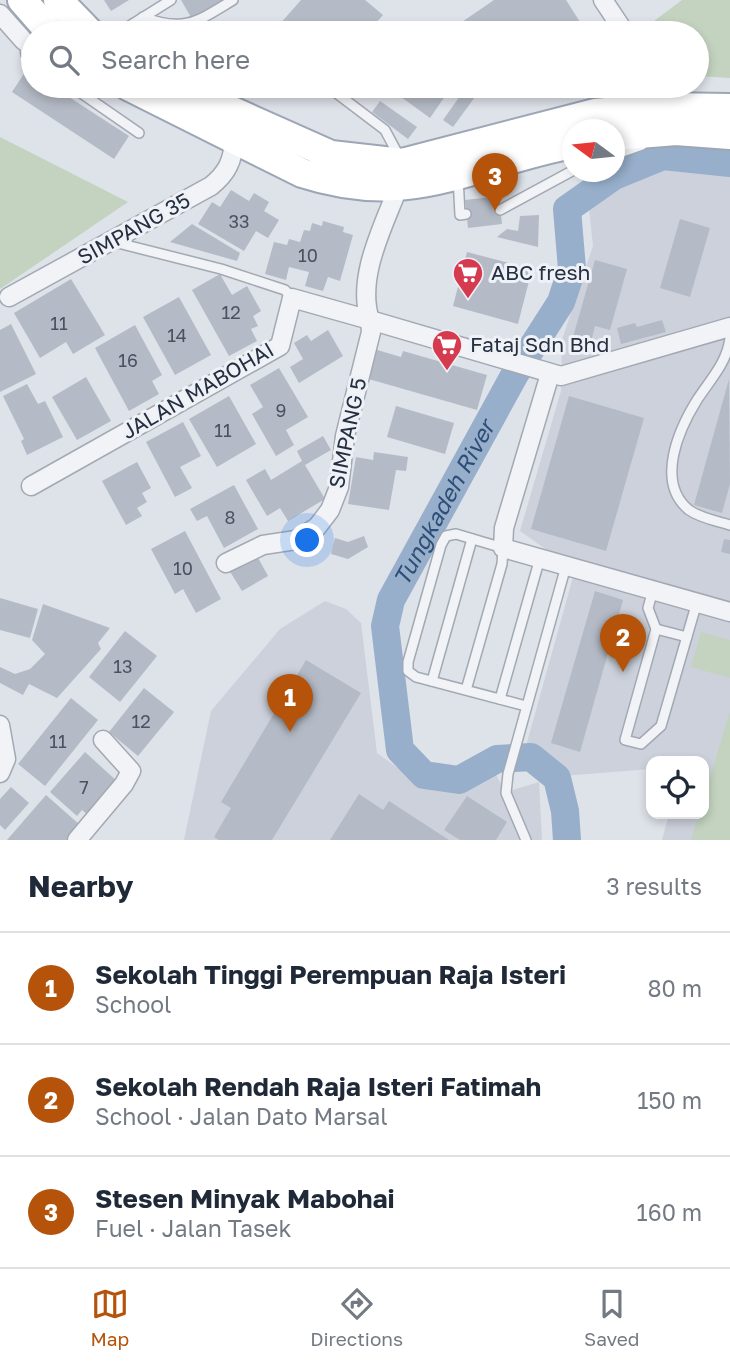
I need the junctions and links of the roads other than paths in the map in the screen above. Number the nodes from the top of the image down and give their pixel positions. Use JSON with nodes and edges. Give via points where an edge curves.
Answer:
{"nodes":[{"id":1,"x":22,"y":0,"type":"edge"},
{"id":2,"x":58,"y":0,"type":"edge"},
{"id":3,"x":171,"y":0,"type":"edge"},
{"id":4,"x":233,"y":0,"type":"edge"},
{"id":5,"x":603,"y":0,"type":"edge"},
{"id":6,"x":0,"y":14,"type":"edge"},
{"id":7,"x":143,"y":17,"type":"junction"},
{"id":8,"x":31,"y":21,"type":"edge"},
{"id":9,"x":78,"y":21,"type":"edge"},
{"id":10,"x":137,"y":21,"type":"edge"},
{"id":11,"x":160,"y":21,"type":"edge"},
{"id":12,"x":199,"y":21,"type":"edge"},
{"id":13,"x":617,"y":21,"type":"edge"},
{"id":14,"x":21,"y":27,"type":"edge"},
{"id":15,"x":88,"y":98,"type":"edge"},
{"id":16,"x":152,"y":98,"type":"edge"},
{"id":17,"x":202,"y":98,"type":"edge"},
{"id":18,"x":343,"y":98,"type":"edge"},
{"id":19,"x":651,"y":98,"type":"edge"},
{"id":20,"x":671,"y":98,"type":"edge"},
{"id":21,"x":730,"y":108,"type":"edge"},
{"id":22,"x":676,"y":131,"type":"junction"},
{"id":23,"x":139,"y":133,"type":"dead end"},
{"id":24,"x":625,"y":135,"type":"edge"},
{"id":25,"x":730,"y":135,"type":"edge"},
{"id":26,"x":234,"y":140,"type":"junction"},
{"id":27,"x":562,"y":147,"type":"edge"},
{"id":28,"x":625,"y":151,"type":"edge"},
{"id":29,"x":360,"y":173,"type":"junction"},
{"id":30,"x":400,"y":176,"type":"junction"},
{"id":31,"x":458,"y":176,"type":"junction"},
{"id":32,"x":562,"y":176,"type":"edge"},
{"id":33,"x":500,"y":210,"type":"dead end"},
{"id":34,"x":466,"y":214,"type":"dead end"},
{"id":35,"x":112,"y":242,"type":"junction"},
{"id":36,"x":9,"y":298,"type":"dead end"},
{"id":37,"x":292,"y":298,"type":"junction"},
{"id":38,"x":370,"y":320,"type":"junction"},
{"id":39,"x":730,"y":327,"type":"edge"},
{"id":40,"x":730,"y":338,"type":"edge"},
{"id":41,"x":543,"y":372,"type":"junction"},
{"id":42,"x":30,"y":486,"type":"dead end"},
{"id":43,"x":730,"y":525,"type":"edge"},
{"id":44,"x":472,"y":539,"type":"junction"},
{"id":45,"x":503,"y":548,"type":"junction"},
{"id":46,"x":540,"y":558,"type":"junction"},
{"id":47,"x":226,"y":563,"type":"dead end"},
{"id":48,"x":566,"y":566,"type":"junction"},
{"id":49,"x":653,"y":590,"type":"junction"},
{"id":50,"x":697,"y":602,"type":"junction"},
{"id":51,"x":730,"y":612,"type":"edge"},
{"id":52,"x":656,"y":629,"type":"junction"},
{"id":53,"x":687,"y":637,"type":"junction"},
{"id":54,"x":432,"y":681,"type":"junction"},
{"id":55,"x":466,"y":690,"type":"junction"},
{"id":56,"x":500,"y":699,"type":"junction"},
{"id":57,"x":526,"y":706,"type":"junction"},
{"id":58,"x":0,"y":725,"type":"edge"},
{"id":59,"x":103,"y":740,"type":"dead end"},
{"id":60,"x":0,"y":773,"type":"edge"},
{"id":61,"x":77,"y":840,"type":"edge"},
{"id":62,"x":526,"y":840,"type":"edge"}],
"edges":[{"from":1,"to":8,"type":"main road"},
{"from":2,"to":9,"type":"main road"},
{"from":3,"to":7,"type":"lane"},
{"from":4,"to":12,"type":"lane"},
{"from":5,"to":13,"type":"street"},
{"from":6,"to":14,"type":"street"},
{"from":7,"to":10,"type":"lane"},
{"from":7,"to":11,"type":"lane"},
{"from":15,"to":23,"type":"lane"},
{"from":16,"to":26,"type":"main road"},
{"from":17,"to":29,"type":"main road","via":[[331,155]]},
{"from":18,"to":30,"type":"lane","via":[[384,130],[396,147]]},
{"from":19,"to":30,"type":"main road"},
{"from":20,"to":21,"type":"main road"},
{"from":22,"to":24,"type":"main road"},
{"from":22,"to":25,"type":"main road"},
{"from":22,"to":28,"type":"lane"},
{"from":26,"to":29,"type":"main road","via":[[331,182]]},
{"from":26,"to":35,"type":"street","name":"SIMPANG 35","via":[[233,157],[223,176]]},
{"from":27,"to":31,"type":"main road"},
{"from":29,"to":30,"type":"main road"},
{"from":30,"to":31,"type":"main road"},
{"from":30,"to":38,"type":"street","via":[[367,281],[365,306]]},
{"from":31,"to":34,"type":"lane","via":[[460,215]]},
{"from":32,"to":33,"type":"lane"},
{"from":35,"to":36,"type":"street","name":"SIMPANG 35"},
{"from":35,"to":37,"type":"lane","via":[[221,269],[285,290]]},
{"from":37,"to":38,"type":"street"},
{"from":37,"to":42,"type":"street","name":"JALAN MABOHAI","via":[[280,346]]},
{"from":38,"to":41,"type":"street"},
{"from":38,"to":47,"type":"street","name":"SIMPANG 5","via":[[339,486],[330,510],[317,527],[296,540],[263,545]]},
{"from":39,"to":41,"type":"street","via":[[574,374]]},
{"from":40,"to":43,"type":"lane","via":[[725,360],[683,425],[671,467],[680,500],[689,509]]},
{"from":41,"to":45,"type":"street"},
{"from":44,"to":45,"type":"lane"},
{"from":44,"to":54,"type":"lane"},
{"from":44,"to":54,"type":"lane","via":[[456,534],[446,536],[441,545],[408,662],[408,671]]},
{"from":45,"to":46,"type":"street"},
{"from":45,"to":55,"type":"lane"},
{"from":46,"to":48,"type":"street"},
{"from":46,"to":56,"type":"lane"},
{"from":48,"to":49,"type":"street"},
{"from":48,"to":57,"type":"lane"},
{"from":49,"to":50,"type":"street"},
{"from":49,"to":52,"type":"lane","via":[[648,608]]},
{"from":50,"to":51,"type":"street"},
{"from":50,"to":53,"type":"lane"},
{"from":52,"to":53,"type":"lane"},
{"from":52,"to":53,"type":"lane","via":[[625,740],[641,744],[661,726]]},
{"from":54,"to":55,"type":"lane"},
{"from":55,"to":56,"type":"lane"},
{"from":56,"to":57,"type":"lane"},
{"from":57,"to":62,"type":"lane","via":[[506,793]]},
{"from":58,"to":60,"type":"street","via":[[6,759]]},
{"from":59,"to":61,"type":"street","via":[[131,771]]}]}
